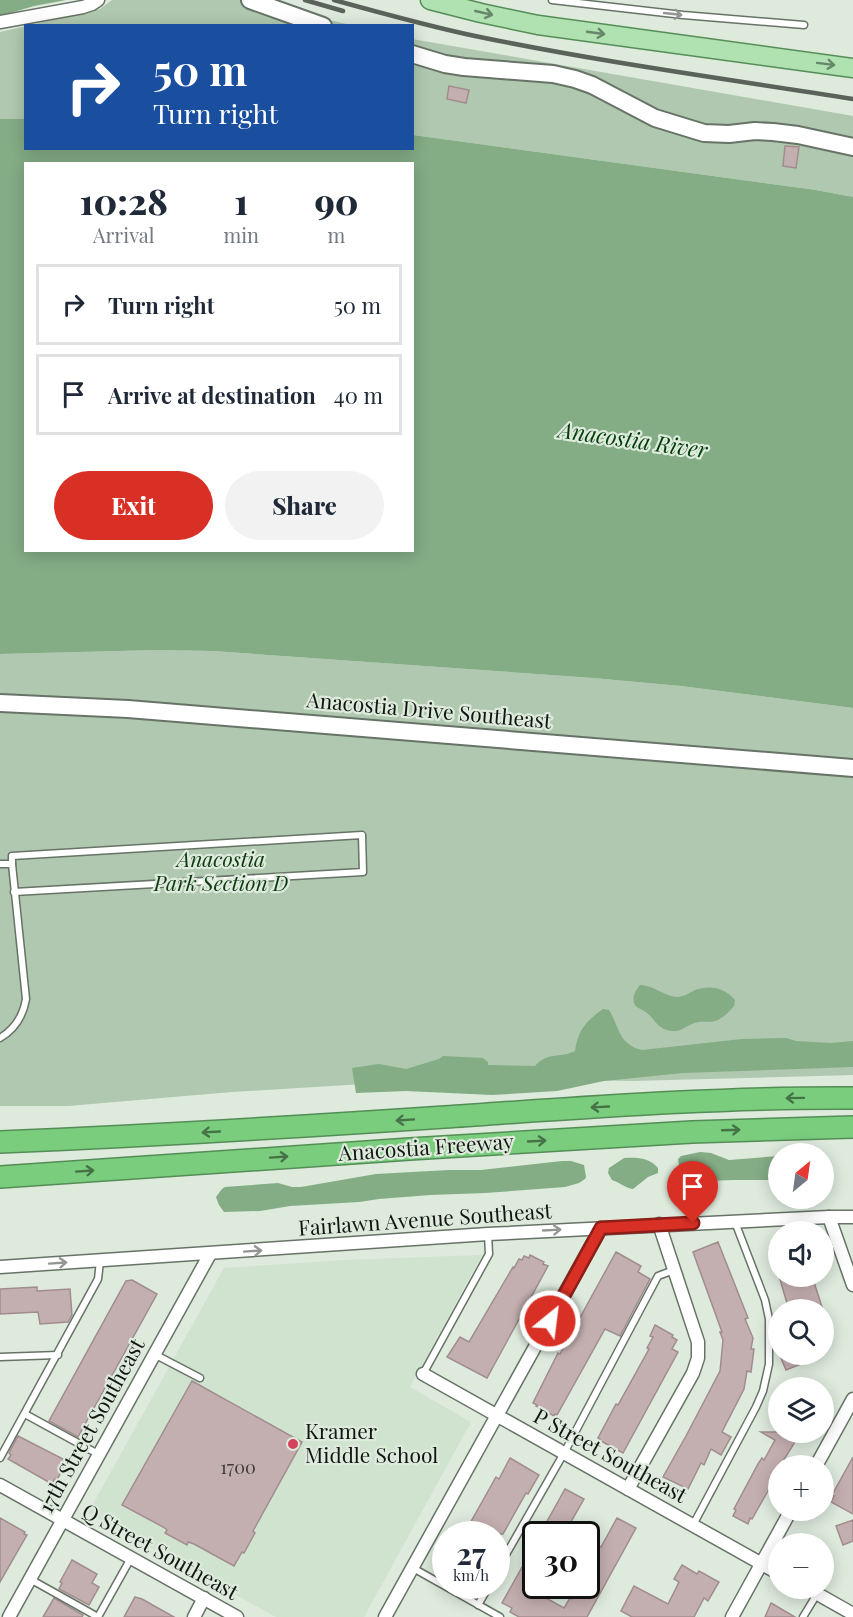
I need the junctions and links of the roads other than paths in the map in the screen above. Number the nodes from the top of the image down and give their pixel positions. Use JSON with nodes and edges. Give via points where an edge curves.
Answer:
{"nodes":[{"id":1,"x":98,"y":0,"type":"edge"},
{"id":2,"x":250,"y":0,"type":"edge"},
{"id":3,"x":430,"y":0,"type":"edge"},
{"id":4,"x":552,"y":0,"type":"edge"},
{"id":5,"x":0,"y":22,"type":"edge"},
{"id":6,"x":317,"y":24,"type":"edge"},
{"id":7,"x":804,"y":25,"type":"dead end"},
{"id":8,"x":414,"y":55,"type":"edge"},
{"id":9,"x":853,"y":68,"type":"edge"},
{"id":10,"x":853,"y":147,"type":"edge"},
{"id":11,"x":0,"y":703,"type":"edge"},
{"id":12,"x":853,"y":768,"type":"edge"},
{"id":13,"x":0,"y":864,"type":"edge"},
{"id":14,"x":12,"y":864,"type":"junction"},
{"id":15,"x":14,"y":892,"type":"junction"},
{"id":16,"x":0,"y":1038,"type":"edge"},
{"id":17,"x":853,"y":1098,"type":"edge"},
{"id":18,"x":853,"y":1127,"type":"edge"},
{"id":19,"x":0,"y":1132,"type":"edge"},
{"id":20,"x":151,"y":1136,"type":"junction"},
{"id":21,"x":0,"y":1142,"type":"edge"},
{"id":22,"x":0,"y":1176,"type":"edge"},
{"id":23,"x":829,"y":1217,"type":"junction"},
{"id":24,"x":853,"y":1217,"type":"edge"},
{"id":25,"x":735,"y":1221,"type":"junction"},
{"id":26,"x":659,"y":1224,"type":"junction"},
{"id":27,"x":601,"y":1228,"type":"junction"},
{"id":28,"x":488,"y":1234,"type":"junction"},
{"id":29,"x":210,"y":1254,"type":"junction"},
{"id":30,"x":100,"y":1260,"type":"junction"},
{"id":31,"x":0,"y":1267,"type":"edge"},
{"id":32,"x":674,"y":1270,"type":"junction"},
{"id":33,"x":853,"y":1285,"type":"edge"},
{"id":34,"x":154,"y":1353,"type":"junction"},
{"id":35,"x":58,"y":1355,"type":"junction"},
{"id":36,"x":0,"y":1357,"type":"edge"},
{"id":37,"x":423,"y":1374,"type":"joint"},
{"id":38,"x":200,"y":1378,"type":"dead end"},
{"id":39,"x":853,"y":1399,"type":"edge"},
{"id":40,"x":25,"y":1414,"type":"junction"},
{"id":41,"x":497,"y":1416,"type":"junction"},
{"id":42,"x":564,"y":1453,"type":"junction"},
{"id":43,"x":98,"y":1454,"type":"junction"},
{"id":44,"x":822,"y":1455,"type":"edge"},
{"id":45,"x":0,"y":1458,"type":"edge"},
{"id":46,"x":0,"y":1485,"type":"edge"},
{"id":47,"x":628,"y":1489,"type":"junction"},
{"id":48,"x":62,"y":1520,"type":"junction"},
{"id":49,"x":785,"y":1521,"type":"edge"},
{"id":50,"x":693,"y":1525,"type":"junction"},
{"id":51,"x":510,"y":1548,"type":"edge"},
{"id":52,"x":131,"y":1558,"type":"junction"},
{"id":53,"x":762,"y":1563,"type":"junction"},
{"id":54,"x":768,"y":1567,"type":"edge"},
{"id":55,"x":412,"y":1568,"type":"junction"},
{"id":56,"x":30,"y":1579,"type":"junction"},
{"id":57,"x":204,"y":1598,"type":"junction"},
{"id":58,"x":481,"y":1599,"type":"edge"},
{"id":59,"x":809,"y":1599,"type":"edge"},
{"id":60,"x":826,"y":1599,"type":"edge"},
{"id":61,"x":478,"y":1605,"type":"junction"},
{"id":62,"x":853,"y":1614,"type":"edge"},
{"id":63,"x":9,"y":1617,"type":"edge"},
{"id":64,"x":98,"y":1617,"type":"edge"},
{"id":65,"x":194,"y":1617,"type":"edge"},
{"id":66,"x":237,"y":1617,"type":"edge"},
{"id":67,"x":385,"y":1617,"type":"edge"},
{"id":68,"x":500,"y":1617,"type":"edge"},
{"id":69,"x":732,"y":1617,"type":"edge"},
{"id":70,"x":803,"y":1617,"type":"edge"}],
"edges":[{"from":1,"to":5,"type":"street","via":[[83,7]]},
{"from":2,"to":6,"type":"street"},
{"from":3,"to":9,"type":"main road","one_way":true,"via":[[538,25]]},
{"from":4,"to":7,"type":"lane","one_way":true},
{"from":8,"to":10,"type":"street","via":[[464,67],[575,79],[655,118],[704,133],[773,132]]},
{"from":11,"to":12,"type":"street","name":"Anacostia Drive Southeast","via":[[128,709]]},
{"from":13,"to":14,"type":"lane"},
{"from":14,"to":15,"type":"lane"},
{"from":14,"to":15,"type":"lane","via":[[12,856],[362,835],[363,872]]},
{"from":15,"to":16,"type":"lane","via":[[26,999],[20,1018]]},
{"from":17,"to":20,"type":"highway","name":"Anacostia Freeway","one_way":true,"via":[[650,1104]]},
{"from":22,"to":18,"type":"highway","name":"Anacostia Freeway","one_way":true,"via":[[430,1147]]},
{"from":19,"to":20,"type":"highway"},
{"from":20,"to":21,"type":"highway","name":"Anacostia Freeway"},
{"from":23,"to":24,"type":"street","name":"Fairlawn Avenue Southeast"},
{"from":23,"to":25,"type":"street","name":"Fairlawn Avenue Southeast"},
{"from":23,"to":33,"type":"street"},
{"from":25,"to":26,"type":"street","name":"Fairlawn Avenue Southeast"},
{"from":25,"to":50,"type":"lane","via":[[765,1300],[769,1364],[756,1407]]},
{"from":26,"to":27,"type":"street","name":"Fairlawn Avenue Southeast"},
{"from":26,"to":32,"type":"street"},
{"from":28,"to":27,"type":"street","name":"Fairlawn Avenue Southeast","one_way":true},
{"from":27,"to":41,"type":"street"},
{"from":29,"to":28,"type":"street","name":"Fairlawn Avenue Southeast","one_way":true},
{"from":28,"to":37,"type":"lane","via":[[489,1254]]},
{"from":29,"to":30,"type":"street","name":"Fairlawn Avenue Southeast"},
{"from":29,"to":34,"type":"street","name":"17th Street Southeast"},
{"from":31,"to":30,"type":"street","name":"Fairlawn Avenue Southeast","one_way":true},
{"from":30,"to":35,"type":"lane","via":[[98,1279]]},
{"from":32,"to":42,"type":"lane","via":[[658,1276]]},
{"from":32,"to":47,"type":"street","via":[[698,1342],[698,1358]]},
{"from":34,"to":38,"type":"lane"},
{"from":34,"to":43,"type":"street","name":"17th Street Southeast"},
{"from":35,"to":36,"type":"lane"},
{"from":35,"to":40,"type":"lane"},
{"from":37,"to":41,"type":"street","name":"P Street Southeast"},
{"from":39,"to":44,"type":"street"},
{"from":40,"to":43,"type":"lane"},
{"from":40,"to":45,"type":"lane"},
{"from":41,"to":42,"type":"street","name":"P Street Southeast"},
{"from":41,"to":55,"type":"street"},
{"from":42,"to":47,"type":"street","name":"P Street Southeast"},
{"from":42,"to":51,"type":"lane"},
{"from":43,"to":48,"type":"street","name":"17th Street Southeast"},
{"from":46,"to":48,"type":"street","name":"Q Street Southeast"},
{"from":47,"to":50,"type":"street","name":"P Street Southeast"},
{"from":48,"to":52,"type":"street","name":"Q Street Southeast"},
{"from":48,"to":56,"type":"street","name":"17th Street Southeast"},
{"from":49,"to":53,"type":"street"},
{"from":50,"to":53,"type":"street","name":"P Street Southeast"},
{"from":52,"to":57,"type":"street","name":"Q Street Southeast"},
{"from":52,"to":64,"type":"lane"},
{"from":53,"to":54,"type":"street","name":"P Street Southeast"},
{"from":53,"to":69,"type":"street"},
{"from":55,"to":61,"type":"lane"},
{"from":55,"to":67,"type":"street"},
{"from":56,"to":63,"type":"street","name":"17th Street Southeast"},
{"from":56,"to":64,"type":"lane"},
{"from":57,"to":65,"type":"street"},
{"from":57,"to":66,"type":"street","name":"Q Street Southeast"},
{"from":58,"to":61,"type":"lane"},
{"from":59,"to":70,"type":"lane"},
{"from":60,"to":62,"type":"street"},
{"from":61,"to":68,"type":"lane"}]}
